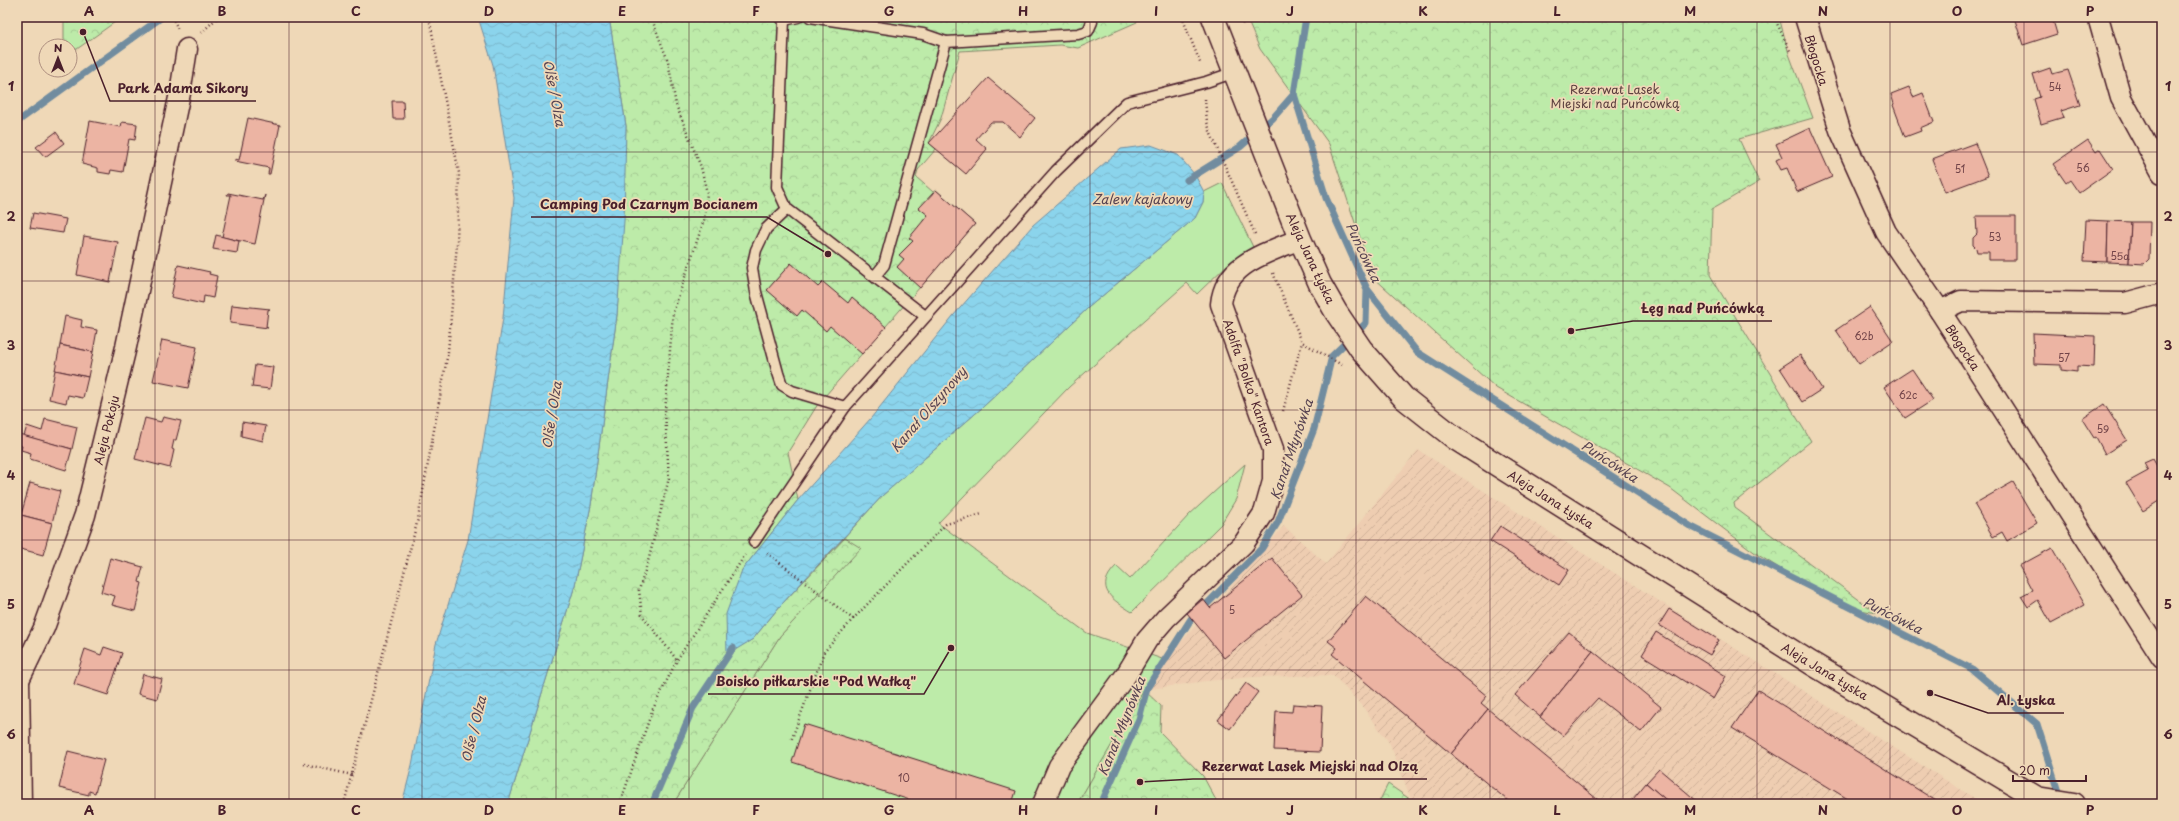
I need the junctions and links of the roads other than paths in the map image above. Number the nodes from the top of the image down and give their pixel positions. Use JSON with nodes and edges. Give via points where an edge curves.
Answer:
{"nodes":[{"id":1,"x":798,"y":17,"type":"edge"},
{"id":2,"x":810,"y":17,"type":"edge"},
{"id":3,"x":1091,"y":17,"type":"edge"},
{"id":4,"x":1213,"y":17,"type":"edge"},
{"id":5,"x":1805,"y":17,"type":"edge"},
{"id":6,"x":2098,"y":17,"type":"edge"},
{"id":7,"x":782,"y":19,"type":"edge"},
{"id":8,"x":946,"y":42,"type":"junction"},
{"id":9,"x":187,"y":49,"type":"dead end"},
{"id":10,"x":1235,"y":72,"type":"junction"},
{"id":11,"x":2162,"y":173,"type":"edge"},
{"id":12,"x":787,"y":210,"type":"junction"},
{"id":13,"x":1300,"y":239,"type":"junction"},
{"id":14,"x":875,"y":276,"type":"junction"},
{"id":15,"x":2162,"y":293,"type":"edge"},
{"id":16,"x":1940,"y":311,"type":"junction"},
{"id":17,"x":925,"y":316,"type":"junction"},
{"id":18,"x":845,"y":408,"type":"junction"},
{"id":19,"x":754,"y":542,"type":"road end"},
{"id":20,"x":2162,"y":657,"type":"edge"},
{"id":21,"x":18,"y":682,"type":"edge"},
{"id":22,"x":20,"y":796,"type":"edge"},
{"id":23,"x":2035,"y":801,"type":"edge"},
{"id":24,"x":1043,"y":804,"type":"edge"},
{"id":25,"x":2074,"y":804,"type":"edge"}],
"edges":[{"from":1,"to":7,"type":"lane"},
{"from":2,"to":8,"type":"lane","via":[[923,34]]},
{"from":3,"to":8,"type":"lane","via":[[1092,22],[1088,31],[1078,34]]},
{"from":4,"to":10,"type":"street","name":"Aleja Jana Łyska"},
{"from":5,"to":16,"type":"street","name":"Błogocka","via":[[1840,130],[1886,232]]},
{"from":6,"to":11,"type":"street","via":[[2121,98]]},
{"from":7,"to":12,"type":"lane","via":[[777,187]]},
{"from":8,"to":14,"type":"lane","via":[[884,265]]},
{"from":9,"to":21,"type":"street","name":"Aleja Pokoju","via":[[180,93],[127,339],[85,515],[44,628]]},
{"from":10,"to":13,"type":"street","name":"Aleja Jana Łyska"},
{"from":10,"to":17,"type":"lane","via":[[1127,102],[1056,171]]},
{"from":12,"to":14,"type":"lane"},
{"from":12,"to":18,"type":"lane","via":[[766,229],[756,250],[752,268],[778,373],[782,385],[792,391]]},
{"from":13,"to":23,"type":"street","name":"Aleja Jana Łyska","via":[[1320,284],[1360,349],[1404,398],[1456,439]]},
{"from":13,"to":24,"type":"street","name":"Adolfa \"Bolko\" Kantora","via":[[1242,266],[1222,290],[1221,304],[1273,449],[1273,481],[1264,514],[1244,543],[1166,618],[1147,640],[1126,675],[1059,766]]},
{"from":14,"to":17,"type":"lane"},
{"from":15,"to":16,"type":"street","via":[[2125,303],[1961,301]]},
{"from":16,"to":20,"type":"street","name":"Błogocka"},
{"from":17,"to":18,"type":"lane"},
{"from":18,"to":19,"type":"lane"},
{"from":21,"to":22,"type":"street","name":"Aleja Pokoju"},
{"from":23,"to":25,"type":"street","name":"Aleja Jana Łyska"}]}
